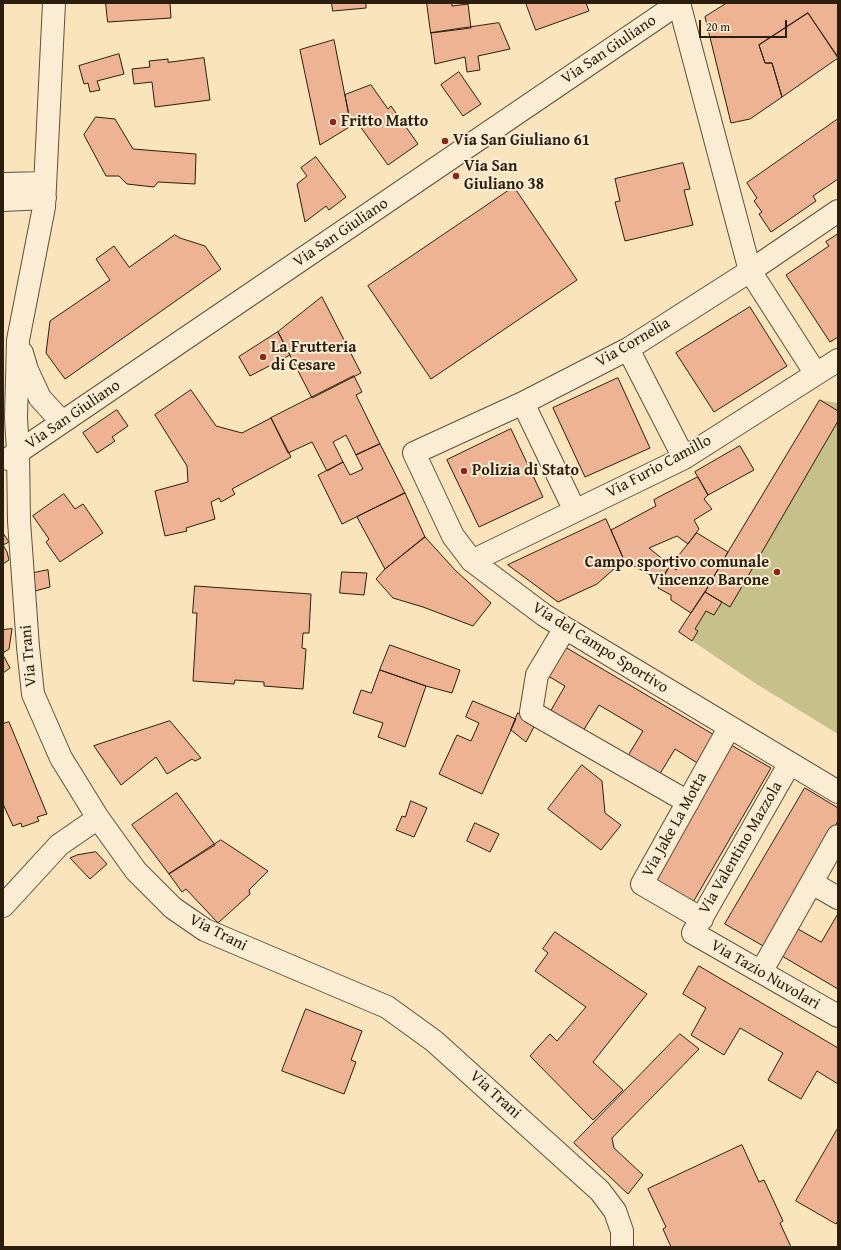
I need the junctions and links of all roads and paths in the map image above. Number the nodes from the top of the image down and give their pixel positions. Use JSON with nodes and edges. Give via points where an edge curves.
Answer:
{"nodes":[{"id":1,"x":54,"y":3,"type":"edge"},
{"id":2,"x":679,"y":3,"type":"edge"},
{"id":3,"x":3,"y":184,"type":"edge"},
{"id":4,"x":45,"y":190,"type":"junction"},
{"id":5,"x":3,"y":200,"type":"edge"},
{"id":6,"x":838,"y":210,"type":"edge"},
{"id":7,"x":750,"y":271,"type":"junction"},
{"id":8,"x":18,"y":340,"type":"junction"},
{"id":9,"x":628,"y":348,"type":"junction"},
{"id":10,"x":838,"y":360,"type":"edge"},
{"id":11,"x":816,"y":374,"type":"junction"},
{"id":12,"x":524,"y":403,"type":"junction"},
{"id":13,"x":62,"y":422,"type":"junction"},
{"id":14,"x":414,"y":453,"type":"joint"},
{"id":15,"x":11,"y":457,"type":"edge"},
{"id":16,"x":684,"y":458,"type":"junction"},
{"id":17,"x":575,"y":511,"type":"junction"},
{"id":18,"x":472,"y":561,"type":"junction"},
{"id":19,"x":565,"y":628,"type":"junction"},
{"id":20,"x":729,"y":728,"type":"junction"},
{"id":21,"x":790,"y":763,"type":"junction"},
{"id":22,"x":838,"y":792,"type":"edge"},
{"id":23,"x":688,"y":802,"type":"junction"},
{"id":24,"x":98,"y":818,"type":"junction"},
{"id":25,"x":838,"y":836,"type":"edge"},
{"id":26,"x":812,"y":883,"type":"junction"},
{"id":27,"x":838,"y":898,"type":"edge"},
{"id":28,"x":3,"y":906,"type":"edge"},
{"id":29,"x":697,"y":926,"type":"junction"},
{"id":30,"x":761,"y":972,"type":"junction"},
{"id":31,"x":838,"y":1016,"type":"edge"},
{"id":32,"x":622,"y":1247,"type":"edge"}],
"edges":[{"from":1,"to":4,"type":"street","name":"Via Trani"},
{"from":2,"to":7,"type":"street"},
{"from":2,"to":13,"type":"street","name":"Via San Giuliano"},
{"from":3,"to":4,"type":"street"},
{"from":4,"to":5,"type":"street"},
{"from":4,"to":8,"type":"street","name":"Via Trani","via":[[44,207]]},
{"from":6,"to":7,"type":"street","name":"Via Cornelia"},
{"from":7,"to":9,"type":"street","name":"Via Cornelia"},
{"from":7,"to":11,"type":"street"},
{"from":8,"to":13,"type":"street","via":[[27,370],[40,398]]},
{"from":8,"to":15,"type":"street","name":"Via Trani","via":[[16,418]]},
{"from":9,"to":12,"type":"street","name":"Via Cornelia"},
{"from":9,"to":16,"type":"street"},
{"from":10,"to":11,"type":"street","name":"Via Furio Camillo"},
{"from":11,"to":16,"type":"street","name":"Via Furio Camillo"},
{"from":12,"to":14,"type":"street","name":"Via Cornelia"},
{"from":12,"to":17,"type":"street"},
{"from":13,"to":15,"type":"street","name":"Via San Giuliano"},
{"from":14,"to":18,"type":"street","name":"Via del Campo Sportivo","via":[[453,536]]},
{"from":15,"to":24,"type":"street","name":"Via Trani","via":[[19,520],[32,694],[61,758]]},
{"from":16,"to":17,"type":"street","name":"Via Furio Camillo"},
{"from":17,"to":18,"type":"street","name":"Via Furio Camillo"},
{"from":18,"to":19,"type":"street","name":"Via del Campo Sportivo"},
{"from":19,"to":20,"type":"street","name":"Via del Campo Sportivo"},
{"from":19,"to":23,"type":"street","via":[[537,675],[531,712]]},
{"from":20,"to":21,"type":"street","name":"Via del Campo Sportivo"},
{"from":20,"to":23,"type":"street","name":"Via Jake La Motta"},
{"from":21,"to":22,"type":"street","name":"Via del Campo Sportivo"},
{"from":21,"to":29,"type":"street","name":"Via Valentino Mazzola"},
{"from":23,"to":29,"type":"street","name":"Via Jake La Motta","via":[[642,884]]},
{"from":24,"to":28,"type":"street","via":[[59,845]]},
{"from":24,"to":32,"type":"street","name":"Via Trani","via":[[136,872],[173,908],[205,930],[387,1008],[434,1041],[600,1191],[615,1210],[622,1231]]},
{"from":25,"to":26,"type":"street"},
{"from":26,"to":27,"type":"street"},
{"from":26,"to":30,"type":"street"},
{"from":29,"to":30,"type":"street","name":"Via Tazio Nuvolari"},
{"from":30,"to":31,"type":"street","name":"Via Tazio Nuvolari"}]}
